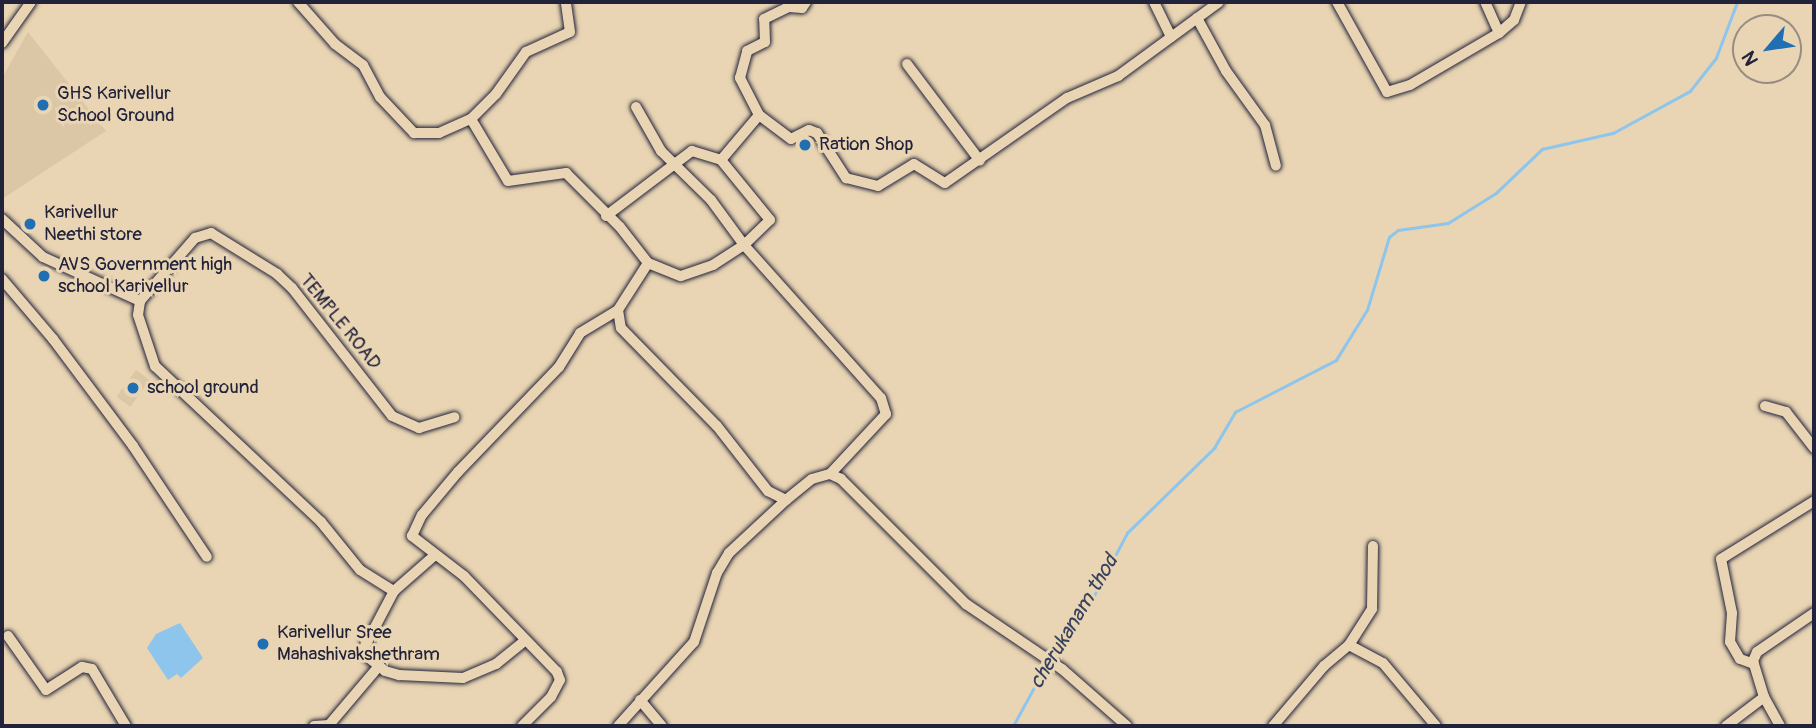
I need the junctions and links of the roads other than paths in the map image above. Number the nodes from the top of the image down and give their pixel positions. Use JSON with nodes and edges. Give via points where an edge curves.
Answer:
{"nodes":[{"id":1,"x":32,"y":2,"type":"edge"},
{"id":2,"x":298,"y":2,"type":"edge"},
{"id":3,"x":566,"y":2,"type":"edge"},
{"id":4,"x":806,"y":2,"type":"edge"},
{"id":5,"x":1153,"y":2,"type":"edge"},
{"id":6,"x":1219,"y":2,"type":"edge"},
{"id":7,"x":1337,"y":2,"type":"edge"},
{"id":8,"x":1485,"y":2,"type":"edge"},
{"id":9,"x":1521,"y":2,"type":"edge"},
{"id":10,"x":1198,"y":18,"type":"junction"},
{"id":11,"x":1499,"y":33,"type":"junction"},
{"id":12,"x":1171,"y":37,"type":"junction"},
{"id":13,"x":2,"y":43,"type":"edge"},
{"id":14,"x":907,"y":64,"type":"dead end"},
{"id":15,"x":636,"y":107,"type":"dead end"},
{"id":16,"x":759,"y":115,"type":"junction"},
{"id":17,"x":471,"y":119,"type":"junction"},
{"id":18,"x":721,"y":160,"type":"junction"},
{"id":19,"x":980,"y":161,"type":"junction"},
{"id":20,"x":674,"y":166,"type":"junction"},
{"id":21,"x":1276,"y":166,"type":"dead end"},
{"id":22,"x":606,"y":216,"type":"junction"},
{"id":23,"x":2,"y":219,"type":"edge"},
{"id":24,"x":744,"y":245,"type":"junction"},
{"id":25,"x":648,"y":262,"type":"junction"},
{"id":26,"x":2,"y":279,"type":"edge"},
{"id":27,"x":140,"y":300,"type":"junction"},
{"id":28,"x":618,"y":310,"type":"junction"},
{"id":29,"x":1765,"y":405,"type":"dead end"},
{"id":30,"x":454,"y":417,"type":"dead end"},
{"id":31,"x":1814,"y":448,"type":"edge"},
{"id":32,"x":830,"y":474,"type":"junction"},
{"id":33,"x":786,"y":500,"type":"junction"},
{"id":34,"x":1814,"y":501,"type":"edge"},
{"id":35,"x":1373,"y":546,"type":"dead end"},
{"id":36,"x":435,"y":555,"type":"junction"},
{"id":37,"x":207,"y":557,"type":"dead end"},
{"id":38,"x":394,"y":591,"type":"junction"},
{"id":39,"x":1814,"y":613,"type":"edge"},
{"id":40,"x":8,"y":636,"type":"dead end"},
{"id":41,"x":524,"y":640,"type":"junction"},
{"id":42,"x":1349,"y":645,"type":"junction"},
{"id":43,"x":1754,"y":664,"type":"junction"},
{"id":44,"x":379,"y":666,"type":"junction"},
{"id":45,"x":1764,"y":697,"type":"junction"},
{"id":46,"x":640,"y":700,"type":"junction"},
{"id":47,"x":126,"y":726,"type":"edge"},
{"id":48,"x":314,"y":726,"type":"edge"},
{"id":49,"x":522,"y":726,"type":"edge"},
{"id":50,"x":618,"y":726,"type":"edge"},
{"id":51,"x":662,"y":726,"type":"edge"},
{"id":52,"x":1127,"y":726,"type":"edge"},
{"id":53,"x":1273,"y":726,"type":"edge"},
{"id":54,"x":1436,"y":726,"type":"edge"},
{"id":55,"x":1726,"y":726,"type":"edge"},
{"id":56,"x":1780,"y":726,"type":"edge"}],
"edges":[{"from":1,"to":13,"type":"street"},
{"from":2,"to":17,"type":"street","via":[[335,44],[363,65],[380,97],[414,133],[439,133]]},
{"from":3,"to":17,"type":"street","via":[[570,32],[526,52]]},
{"from":4,"to":16,"type":"street","via":[[802,8],[789,7],[764,19],[765,42],[747,51],[740,78]]},
{"from":5,"to":12,"type":"street"},
{"from":6,"to":10,"type":"street"},
{"from":7,"to":11,"type":"street","via":[[1387,92],[1410,85]]},
{"from":8,"to":11,"type":"street"},
{"from":9,"to":11,"type":"street","via":[[1514,20]]},
{"from":10,"to":12,"type":"street"},
{"from":10,"to":21,"type":"street","via":[[1226,71],[1265,125]]},
{"from":12,"to":19,"type":"street","via":[[1118,76],[1067,98]]},
{"from":14,"to":19,"type":"street"},
{"from":15,"to":20,"type":"street"},
{"from":16,"to":18,"type":"street"},
{"from":16,"to":19,"type":"street","via":[[791,139],[814,130],[846,178],[878,186],[914,164],[945,183]]},
{"from":17,"to":22,"type":"street","via":[[508,181],[566,173]]},
{"from":18,"to":20,"type":"street","via":[[692,151]]},
{"from":18,"to":24,"type":"street","via":[[770,220]]},
{"from":20,"to":22,"type":"street"},
{"from":20,"to":24,"type":"street","via":[[711,200]]},
{"from":22,"to":25,"type":"street"},
{"from":23,"to":27,"type":"street","via":[[43,257]]},
{"from":24,"to":25,"type":"street","via":[[713,265],[681,276]]},
{"from":24,"to":32,"type":"street","via":[[881,398],[886,414]]},
{"from":25,"to":28,"type":"street"},
{"from":26,"to":37,"type":"street","via":[[96,398]]},
{"from":27,"to":30,"type":"street","name":"TEMPLE ROAD","via":[[195,238],[211,233],[278,274],[292,288],[392,416],[419,428]]},
{"from":27,"to":38,"type":"street","via":[[138,315],[155,366],[321,522],[360,570]]},
{"from":28,"to":33,"type":"street","via":[[621,328],[631,341],[718,426],[768,491]]},
{"from":28,"to":36,"type":"street","via":[[580,333],[559,367],[422,515],[412,536]]},
{"from":29,"to":31,"type":"street","via":[[1786,412]]},
{"from":32,"to":33,"type":"street","via":[[812,479]]},
{"from":32,"to":52,"type":"street","via":[[841,479],[966,604],[1062,669]]},
{"from":33,"to":46,"type":"street","via":[[729,554],[717,573],[694,642]]},
{"from":34,"to":43,"type":"street","via":[[1721,559],[1732,613],[1730,642],[1740,659]]},
{"from":35,"to":42,"type":"street","via":[[1372,609]]},
{"from":36,"to":38,"type":"street"},
{"from":36,"to":41,"type":"street","via":[[489,600]]},
{"from":38,"to":44,"type":"street","via":[[363,652]]},
{"from":39,"to":43,"type":"street","via":[[1757,652]]},
{"from":40,"to":47,"type":"street","via":[[46,690],[82,667],[92,669]]},
{"from":41,"to":44,"type":"street","via":[[495,664],[463,678],[399,675]]},
{"from":41,"to":49,"type":"street","via":[[560,680],[551,697]]},
{"from":42,"to":53,"type":"street","via":[[1324,666]]},
{"from":42,"to":54,"type":"street","via":[[1383,663]]},
{"from":43,"to":45,"type":"street"},
{"from":44,"to":48,"type":"street","via":[[330,725]]},
{"from":45,"to":55,"type":"street"},
{"from":45,"to":56,"type":"street"},
{"from":46,"to":50,"type":"street"},
{"from":46,"to":51,"type":"street"}]}
